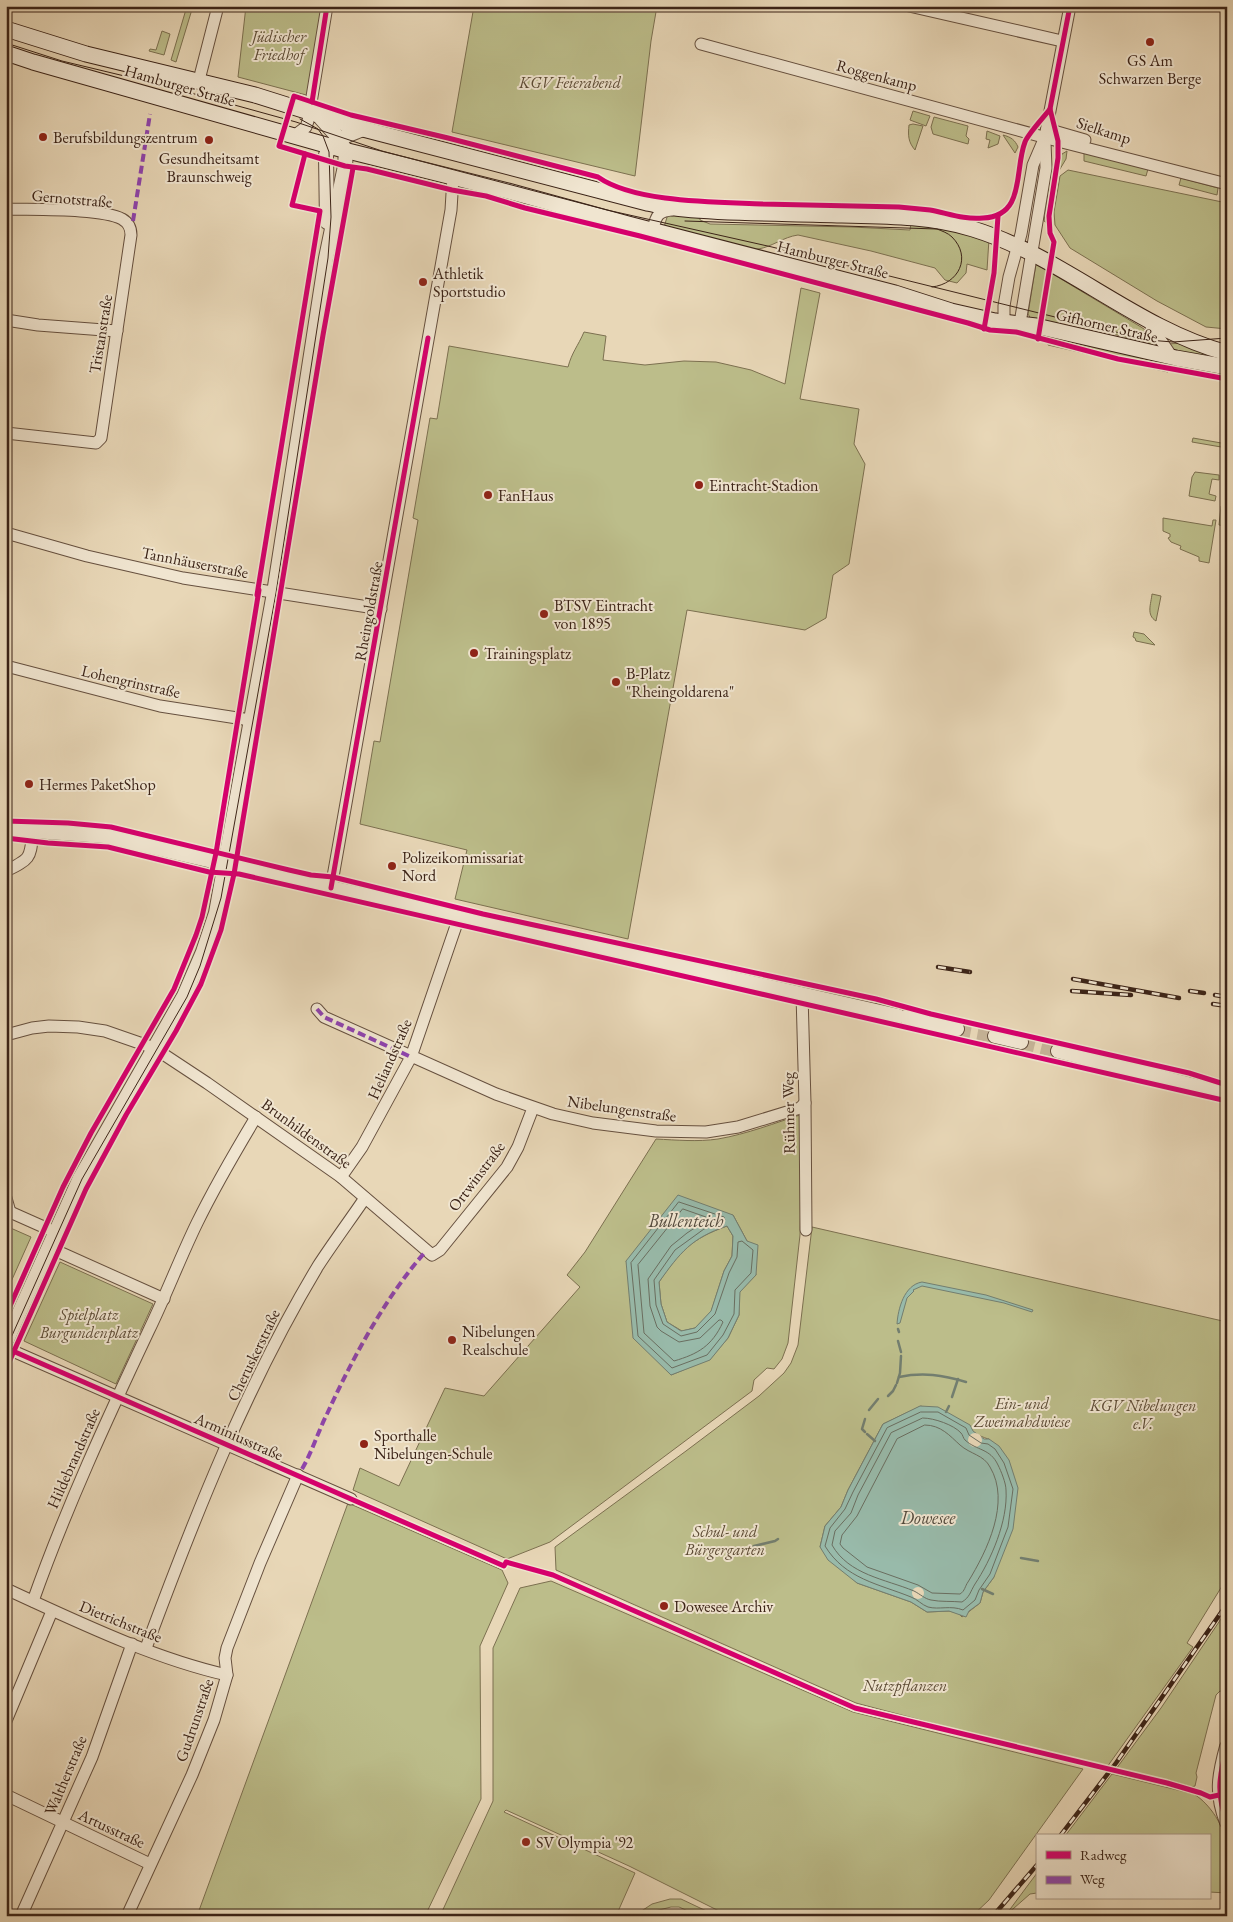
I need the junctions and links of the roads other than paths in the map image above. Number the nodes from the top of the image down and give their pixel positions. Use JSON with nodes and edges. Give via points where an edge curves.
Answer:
{"nodes":[{"id":1,"x":218,"y":6,"type":"edge"},
{"id":2,"x":327,"y":6,"type":"edge"},
{"id":3,"x":909,"y":6,"type":"edge"},
{"id":4,"x":1070,"y":6,"type":"edge"},
{"id":5,"x":6,"y":29,"type":"edge"},
{"id":6,"x":1062,"y":41,"type":"junction"},
{"id":7,"x":701,"y":44,"type":"dead end"},
{"id":8,"x":6,"y":53,"type":"edge"},
{"id":9,"x":199,"y":80,"type":"junction"},
{"id":10,"x":314,"y":114,"type":"junction"},
{"id":11,"x":363,"y":130,"type":"junction"},
{"id":12,"x":1046,"y":133,"type":"junction"},
{"id":13,"x":294,"y":136,"type":"junction"},
{"id":14,"x":338,"y":145,"type":"junction"},
{"id":15,"x":453,"y":177,"type":"junction"},
{"id":16,"x":1227,"y":184,"type":"edge"},
{"id":17,"x":332,"y":201,"type":"junction"},
{"id":18,"x":6,"y":209,"type":"edge"},
{"id":19,"x":682,"y":209,"type":"junction"},
{"id":20,"x":131,"y":228,"type":"joint"},
{"id":21,"x":653,"y":230,"type":"junction"},
{"id":22,"x":1018,"y":245,"type":"junction"},
{"id":23,"x":1033,"y":252,"type":"junction"},
{"id":24,"x":1146,"y":318,"type":"junction"},
{"id":25,"x":6,"y":320,"type":"edge"},
{"id":26,"x":1004,"y":322,"type":"junction"},
{"id":27,"x":1020,"y":323,"type":"junction"},
{"id":28,"x":117,"y":331,"type":"junction"},
{"id":29,"x":1227,"y":353,"type":"edge"},
{"id":30,"x":1172,"y":357,"type":"junction"},
{"id":31,"x":1227,"y":367,"type":"edge"},
{"id":32,"x":6,"y":433,"type":"edge"},
{"id":33,"x":6,"y":533,"type":"edge"},
{"id":34,"x":274,"y":592,"type":"junction"},
{"id":35,"x":381,"y":609,"type":"junction"},
{"id":36,"x":6,"y":666,"type":"edge"},
{"id":37,"x":250,"y":720,"type":"junction"},
{"id":38,"x":8,"y":829,"type":"edge"},
{"id":39,"x":34,"y":831,"type":"junction"},
{"id":40,"x":225,"y":864,"type":"junction"},
{"id":41,"x":6,"y":871,"type":"edge"},
{"id":42,"x":331,"y":888,"type":"junction"},
{"id":43,"x":460,"y":917,"type":"junction"},
{"id":44,"x":802,"y":994,"type":"junction"},
{"id":45,"x":317,"y":1009,"type":"dead end"},
{"id":46,"x":957,"y":1028,"type":"tunnel mouth"},
{"id":47,"x":6,"y":1035,"type":"edge"},
{"id":48,"x":995,"y":1036,"type":"tunnel mouth"},
{"id":49,"x":1021,"y":1042,"type":"tunnel mouth"},
{"id":50,"x":154,"y":1048,"type":"junction"},
{"id":51,"x":1058,"y":1051,"type":"tunnel mouth"},
{"id":52,"x":411,"y":1057,"type":"junction"},
{"id":53,"x":1227,"y":1094,"type":"edge"},
{"id":54,"x":805,"y":1103,"type":"junction"},
{"id":55,"x":533,"y":1108,"type":"junction"},
{"id":56,"x":256,"y":1117,"type":"junction"},
{"id":57,"x":340,"y":1177,"type":"junction"},
{"id":58,"x":6,"y":1198,"type":"edge"},
{"id":59,"x":366,"y":1198,"type":"junction"},
{"id":60,"x":8,"y":1212,"type":"edge"},
{"id":61,"x":806,"y":1230,"type":"dead end"},
{"id":62,"x":54,"y":1232,"type":"junction"},
{"id":63,"x":48,"y":1247,"type":"junction"},
{"id":64,"x":432,"y":1255,"type":"joint"},
{"id":65,"x":164,"y":1299,"type":"junction"},
{"id":66,"x":6,"y":1342,"type":"edge"},
{"id":67,"x":6,"y":1348,"type":"edge"},
{"id":68,"x":118,"y":1396,"type":"junction"},
{"id":69,"x":228,"y":1445,"type":"junction"},
{"id":70,"x":298,"y":1475,"type":"junction"},
{"id":71,"x":351,"y":1498,"type":"dead end"},
{"id":72,"x":6,"y":1589,"type":"edge"},
{"id":73,"x":33,"y":1601,"type":"junction"},
{"id":74,"x":52,"y":1611,"type":"junction"},
{"id":75,"x":132,"y":1644,"type":"junction"},
{"id":76,"x":146,"y":1648,"type":"junction"},
{"id":77,"x":227,"y":1675,"type":"junction"},
{"id":78,"x":6,"y":1721,"type":"edge"},
{"id":79,"x":1227,"y":1747,"type":"edge"},
{"id":80,"x":6,"y":1796,"type":"edge"},
{"id":81,"x":63,"y":1821,"type":"junction"},
{"id":82,"x":1227,"y":1822,"type":"edge"},
{"id":83,"x":150,"y":1864,"type":"junction"},
{"id":84,"x":21,"y":1916,"type":"edge"},
{"id":85,"x":127,"y":1916,"type":"edge"}],
"edges":[{"from":1,"to":9,"type":"street"},
{"from":2,"to":10,"type":"street"},
{"from":3,"to":6,"type":"street"},
{"from":4,"to":6,"type":"street"},
{"from":5,"to":9,"type":"main road","name":"Hamburger Straße","via":[[86,54]]},
{"from":6,"to":12,"type":"street"},
{"from":7,"to":12,"type":"street","name":"Roggenkamp"},
{"from":8,"to":13,"type":"main road","name":"Hamburger Straße"},
{"from":9,"to":10,"type":"main road","name":"Hamburger Straße"},
{"from":10,"to":11,"type":"main road","name":"Hamburger Straße"},
{"from":10,"to":13,"type":"street","via":[[306,127]]},
{"from":10,"to":14,"type":"street"},
{"from":11,"to":14,"type":"street"},
{"from":11,"to":19,"type":"main road","name":"Hamburger Straße","via":[[601,192]]},
{"from":12,"to":16,"type":"street","name":"Sielkamp","via":[[1150,165]]},
{"from":12,"to":22,"type":"street","via":[[1033,165]]},
{"from":12,"to":23,"type":"street","via":[[1046,168]]},
{"from":13,"to":14,"type":"main road","name":"Hamburger Straße"},
{"from":14,"to":15,"type":"main road","name":"Hamburger Straße"},
{"from":14,"to":17,"type":"street","via":[[343,181]]},
{"from":14,"to":17,"type":"street","via":[[326,155]]},
{"from":15,"to":21,"type":"main road","name":"Hamburger Straße"},
{"from":15,"to":35,"type":"street","name":"Rheingoldstraße","via":[[451,210]]},
{"from":17,"to":34,"type":"street"},
{"from":18,"to":20,"type":"street","name":"Gernotstraße","via":[[109,215],[121,218]]},
{"from":19,"to":21,"type":"street","name":"Hamburger Straße","via":[[662,211],[656,216]]},
{"from":19,"to":22,"type":"main road","name":"Hamburger Straße","via":[[921,218],[971,228]]},
{"from":20,"to":28,"type":"street","name":"Tristanstraße"},
{"from":21,"to":26,"type":"main road","name":"Hamburger Straße"},
{"from":22,"to":23,"type":"main road","name":"Gifhorner Straße"},
{"from":22,"to":26,"type":"street","via":[[1006,290]]},
{"from":23,"to":24,"type":"main road","name":"Gifhorner Straße"},
{"from":23,"to":27,"type":"street"},
{"from":24,"to":29,"type":"main road","name":"Gifhorner Straße","via":[[1191,341]]},
{"from":24,"to":30,"type":"street","name":"Gifhorner Straße"},
{"from":25,"to":28,"type":"street"},
{"from":26,"to":27,"type":"main road","name":"Gifhorner Straße"},
{"from":27,"to":30,"type":"main road","name":"Gifhorner Straße"},
{"from":28,"to":32,"type":"street","name":"Tristanstraße","via":[[101,438],[96,443]]},
{"from":30,"to":31,"type":"main road","name":"Gifhorner Straße"},
{"from":33,"to":34,"type":"street","name":"Tannhäuserstraße","via":[[183,578]]},
{"from":34,"to":35,"type":"street","name":"Tannhäuserstraße"},
{"from":34,"to":37,"type":"street"},
{"from":35,"to":42,"type":"street","name":"Rheingoldstraße"},
{"from":36,"to":37,"type":"street","name":"Lohengrinstraße","via":[[160,706]]},
{"from":37,"to":40,"type":"street"},
{"from":38,"to":39,"type":"street"},
{"from":39,"to":40,"type":"street","via":[[104,836]]},
{"from":39,"to":41,"type":"street","via":[[31,852],[25,862]]},
{"from":40,"to":42,"type":"street"},
{"from":40,"to":50,"type":"street","via":[[216,913],[203,952],[184,996]]},
{"from":42,"to":43,"type":"street"},
{"from":43,"to":44,"type":"street"},
{"from":43,"to":52,"type":"street","name":"Heliandstraße"},
{"from":44,"to":46,"type":"street"},
{"from":44,"to":54,"type":"street","name":"Rühmer Weg"},
{"from":45,"to":52,"type":"street","name":"Nibelungenstraße","via":[[324,1018]]},
{"from":47,"to":50,"type":"street","name":"Brunhildenstraße","via":[[50,1026],[78,1027],[110,1032]]},
{"from":48,"to":49,"type":"street"},
{"from":50,"to":56,"type":"street","name":"Brunhildenstraße"},
{"from":50,"to":62,"type":"street","via":[[80,1178]]},
{"from":51,"to":53,"type":"street"},
{"from":52,"to":55,"type":"street","name":"Nibelungenstraße"},
{"from":52,"to":57,"type":"street","name":"Heliandstraße","via":[[380,1117]]},
{"from":54,"to":55,"type":"street","name":"Nibelungenstraße","via":[[800,1108],[738,1127],[688,1133],[593,1123]]},
{"from":54,"to":61,"type":"street","name":"Rühmer Weg"},
{"from":55,"to":64,"type":"street","name":"Ortwinstraße","via":[[518,1147],[506,1167],[440,1250]]},
{"from":56,"to":57,"type":"street","name":"Brunhildenstraße"},
{"from":56,"to":65,"type":"street","name":"Hildebrandstraße","via":[[205,1207]]},
{"from":57,"to":59,"type":"street","name":"Brunhildenstraße"},
{"from":58,"to":60,"type":"street"},
{"from":59,"to":64,"type":"street","name":"Brunhildenstraße"},
{"from":59,"to":69,"type":"street","name":"Cheruskerstraße","via":[[320,1265],[282,1329]]},
{"from":60,"to":62,"type":"street"},
{"from":62,"to":63,"type":"street"},
{"from":63,"to":65,"type":"street"},
{"from":63,"to":66,"type":"street"},
{"from":65,"to":68,"type":"street","name":"Hildebrandstraße"},
{"from":67,"to":68,"type":"street","name":"Arminiusstraße"},
{"from":68,"to":69,"type":"street","name":"Arminiusstraße"},
{"from":68,"to":73,"type":"street","name":"Hildebrandstraße","via":[[68,1507]]},
{"from":69,"to":70,"type":"street","name":"Arminiusstraße"},
{"from":69,"to":76,"type":"street","name":"Cheruskerstraße"},
{"from":70,"to":71,"type":"street","name":"Arminiusstraße"},
{"from":70,"to":77,"type":"street","name":"Gudrunstraße","via":[[227,1648]]},
{"from":72,"to":73,"type":"street","name":"Dietrichstraße"},
{"from":73,"to":74,"type":"street","name":"Dietrichstraße"},
{"from":74,"to":75,"type":"street","name":"Dietrichstraße"},
{"from":74,"to":78,"type":"street"},
{"from":75,"to":76,"type":"street","name":"Dietrichstraße"},
{"from":75,"to":81,"type":"street","name":"Waltherstraße","via":[[92,1757]]},
{"from":76,"to":77,"type":"street","name":"Dietrichstraße"},
{"from":77,"to":83,"type":"street","name":"Gudrunstraße","via":[[203,1749]]},
{"from":79,"to":82,"type":"street","via":[[1219,1787]]},
{"from":80,"to":81,"type":"street","name":"Artusstraße"},
{"from":81,"to":83,"type":"street","name":"Artusstraße"},
{"from":81,"to":84,"type":"street","name":"Waltherstraße"},
{"from":83,"to":85,"type":"street","name":"Gudrunstraße"}]}
